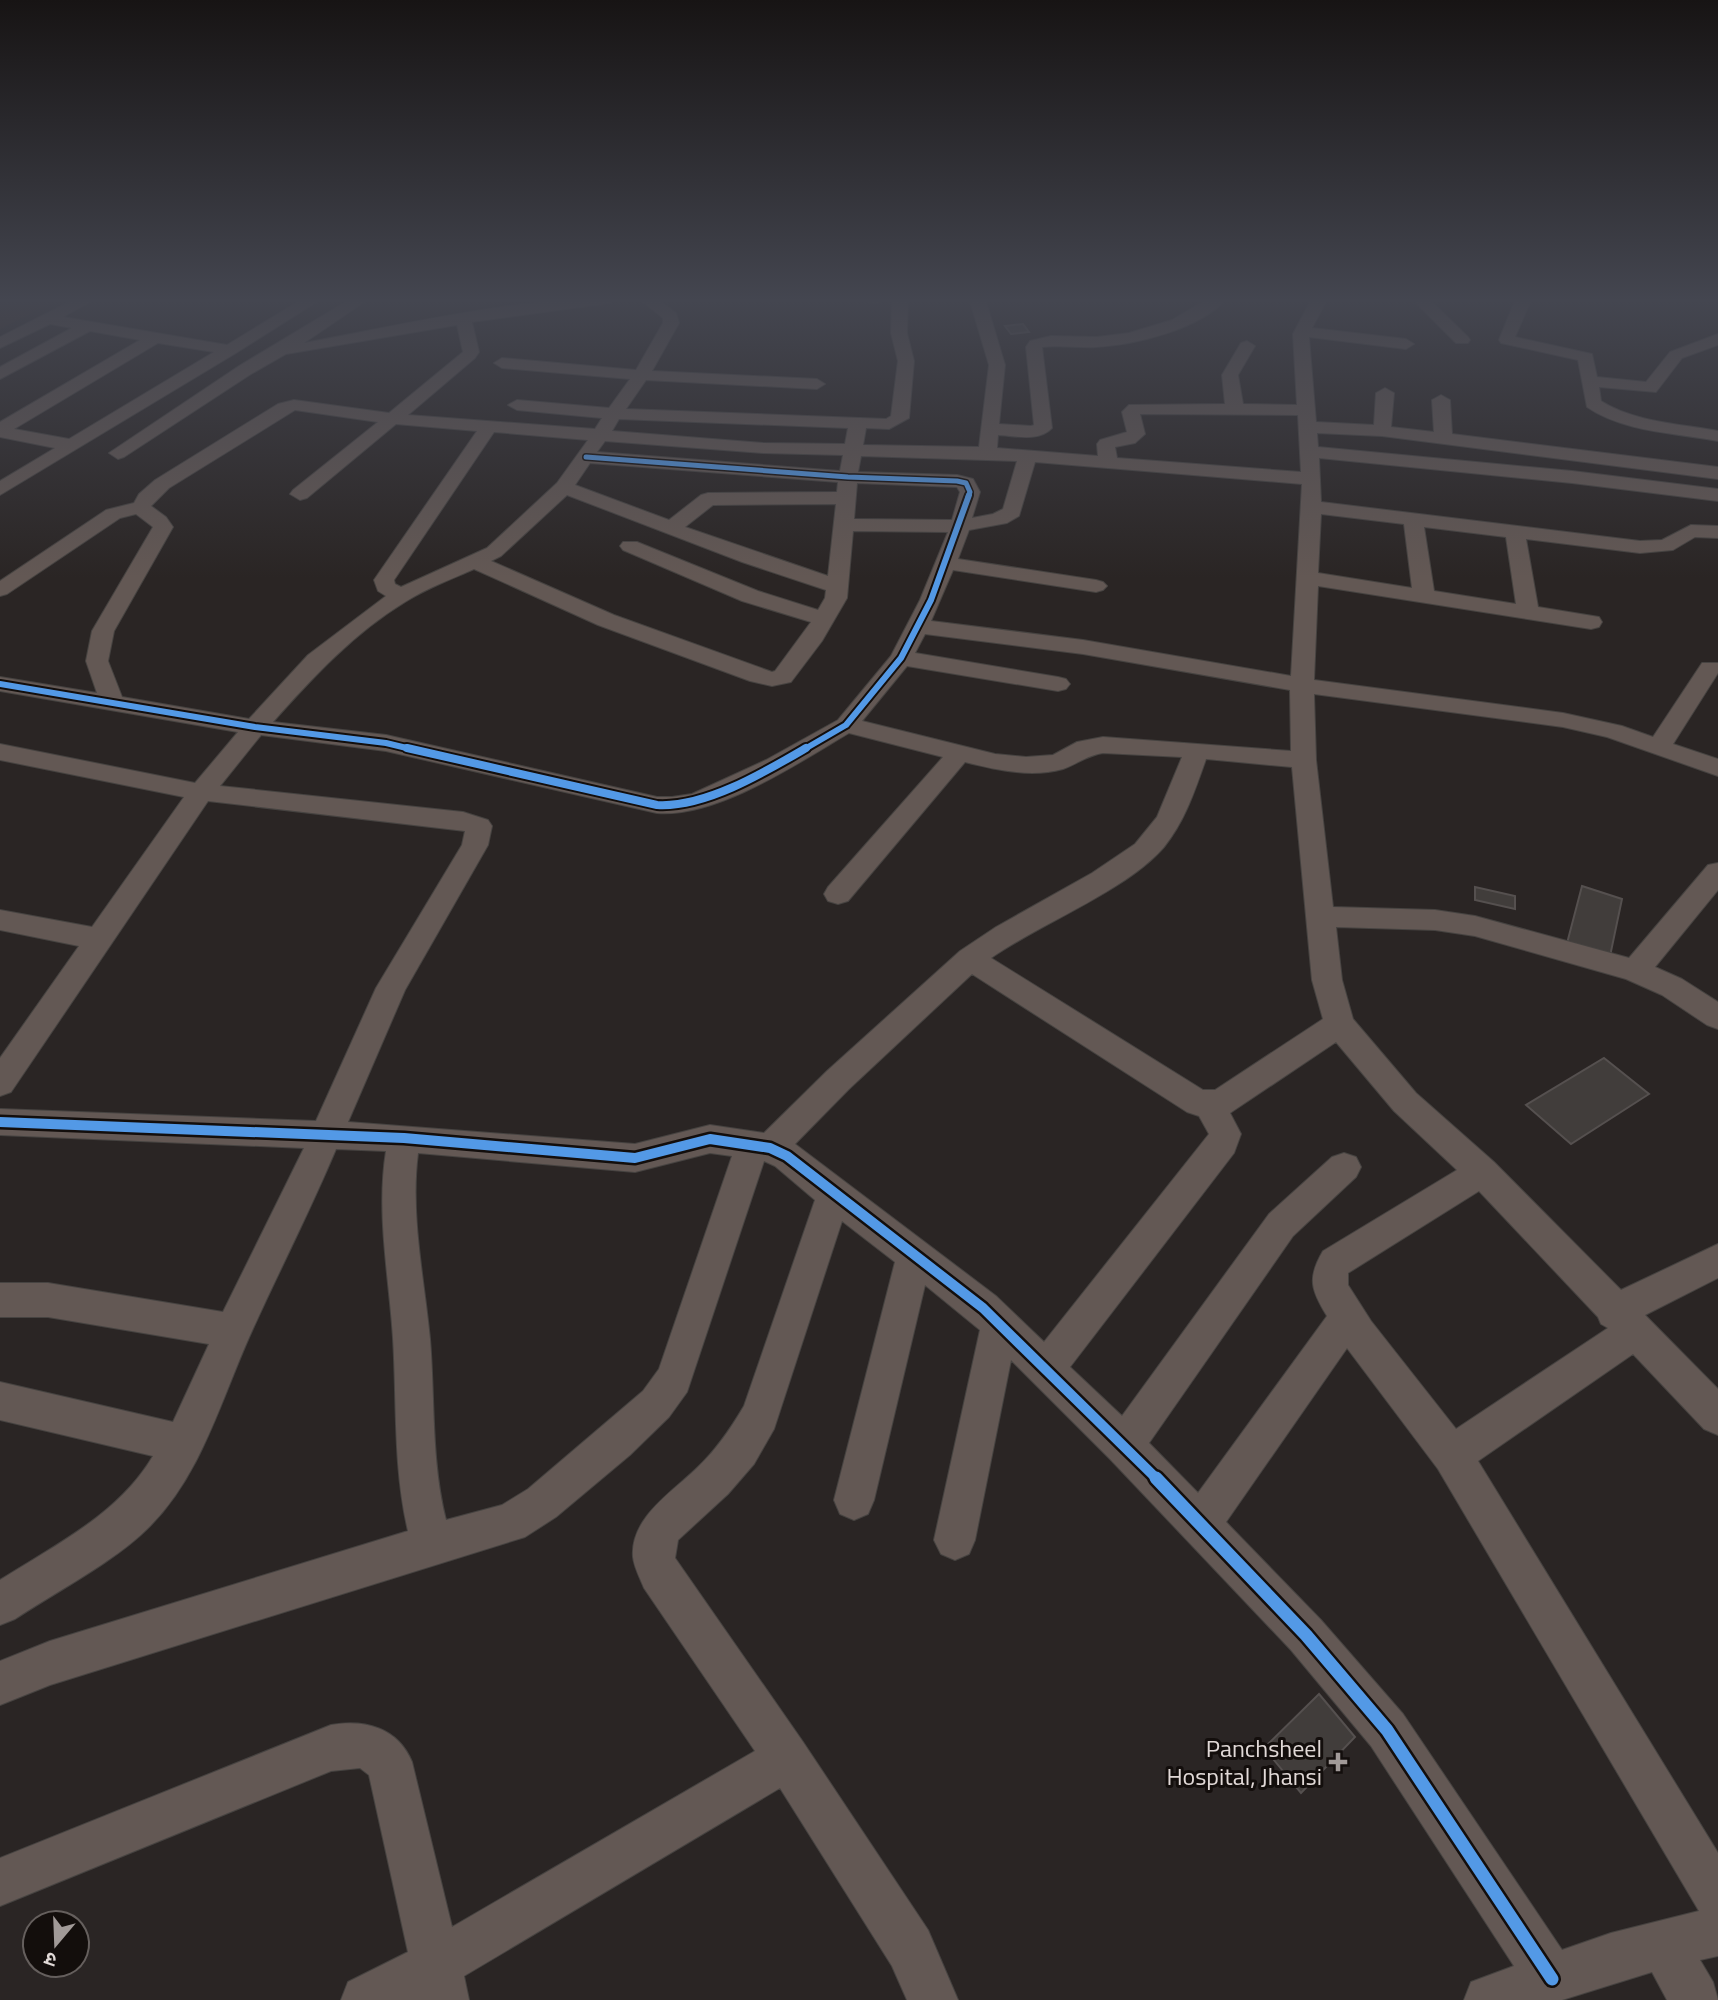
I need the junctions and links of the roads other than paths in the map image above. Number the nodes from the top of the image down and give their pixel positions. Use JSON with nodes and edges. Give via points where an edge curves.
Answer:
{"nodes":[{"id":1,"x":66,"y":391,"type":"edge"},
{"id":2,"x":160,"y":391,"type":"edge"},
{"id":3,"x":213,"y":391,"type":"edge"},
{"id":4,"x":426,"y":391,"type":"edge"},
{"id":5,"x":630,"y":391,"type":"edge"},
{"id":6,"x":903,"y":391,"type":"edge"},
{"id":7,"x":994,"y":391,"type":"edge"},
{"id":8,"x":1039,"y":391,"type":"edge"},
{"id":9,"x":1230,"y":391,"type":"edge"},
{"id":10,"x":1306,"y":391,"type":"edge"},
{"id":11,"x":1591,"y":391,"type":"edge"},
{"id":12,"x":1385,"y":393,"type":"dead end"},
{"id":13,"x":1441,"y":400,"type":"dead end"},
{"id":14,"x":517,"y":405,"type":"dead end"},
{"id":15,"x":1235,"y":408,"type":"junction"},
{"id":16,"x":614,"y":414,"type":"junction"},
{"id":17,"x":392,"y":419,"type":"junction"},
{"id":18,"x":858,"y":424,"type":"junction"},
{"id":19,"x":490,"y":425,"type":"junction"},
{"id":20,"x":990,"y":429,"type":"junction"},
{"id":21,"x":0,"y":431,"type":"edge"},
{"id":22,"x":1382,"y":431,"type":"junction"},
{"id":23,"x":599,"y":436,"type":"junction"},
{"id":24,"x":1718,"y":436,"type":"edge"},
{"id":25,"x":1443,"y":438,"type":"junction"},
{"id":26,"x":1309,"y":442,"type":"junction"},
{"id":27,"x":70,"y":445,"type":"junction"},
{"id":28,"x":852,"y":451,"type":"junction"},
{"id":29,"x":118,"y":453,"type":"dead end"},
{"id":30,"x":988,"y":453,"type":"junction"},
{"id":31,"x":1028,"y":456,"type":"junction"},
{"id":32,"x":586,"y":457,"type":"junction"},
{"id":33,"x":1108,"y":463,"type":"junction"},
{"id":34,"x":1718,"y":473,"type":"edge"},
{"id":35,"x":564,"y":487,"type":"junction"},
{"id":36,"x":847,"y":488,"type":"junction"},
{"id":37,"x":0,"y":489,"type":"edge"},
{"id":38,"x":300,"y":494,"type":"dead end"},
{"id":39,"x":1718,"y":495,"type":"edge"},
{"id":40,"x":141,"y":507,"type":"junction"},
{"id":41,"x":1311,"y":507,"type":"junction"},
{"id":42,"x":1413,"y":520,"type":"junction"},
{"id":43,"x":844,"y":525,"type":"junction"},
{"id":44,"x":960,"y":526,"type":"junction"},
{"id":45,"x":671,"y":528,"type":"junction"},
{"id":46,"x":1515,"y":532,"type":"junction"},
{"id":47,"x":1718,"y":532,"type":"edge"},
{"id":48,"x":631,"y":547,"type":"dead end"},
{"id":49,"x":477,"y":562,"type":"junction"},
{"id":50,"x":946,"y":563,"type":"junction"},
{"id":51,"x":1307,"y":578,"type":"junction"},
{"id":52,"x":1096,"y":586,"type":"dead end"},
{"id":53,"x":839,"y":587,"type":"junction"},
{"id":54,"x":0,"y":590,"type":"edge"},
{"id":55,"x":401,"y":595,"type":"junction"},
{"id":56,"x":1424,"y":595,"type":"junction"},
{"id":57,"x":1528,"y":612,"type":"junction"},
{"id":58,"x":824,"y":619,"type":"junction"},
{"id":59,"x":1591,"y":622,"type":"dead end"},
{"id":60,"x":917,"y":626,"type":"junction"},
{"id":61,"x":901,"y":657,"type":"junction"},
{"id":62,"x":1710,"y":668,"type":"dead end"},
{"id":63,"x":0,"y":684,"type":"edge"},
{"id":64,"x":1058,"y":684,"type":"dead end"},
{"id":65,"x":1302,"y":685,"type":"junction"},
{"id":66,"x":112,"y":703,"type":"junction"},
{"id":67,"x":846,"y":725,"type":"junction"},
{"id":68,"x":255,"y":727,"type":"junction"},
{"id":69,"x":1659,"y":747,"type":"junction"},
{"id":70,"x":1197,"y":750,"type":"junction"},
{"id":71,"x":0,"y":752,"type":"edge"},
{"id":72,"x":960,"y":753,"type":"junction"},
{"id":73,"x":1304,"y":760,"type":"junction"},
{"id":74,"x":1718,"y":768,"type":"edge"},
{"id":75,"x":201,"y":792,"type":"junction"},
{"id":76,"x":1718,"y":872,"type":"edge"},
{"id":77,"x":838,"y":894,"type":"dead end"},
{"id":78,"x":1321,"y":917,"type":"junction"},
{"id":79,"x":0,"y":920,"type":"edge"},
{"id":80,"x":98,"y":939,"type":"junction"},
{"id":81,"x":970,"y":959,"type":"junction"},
{"id":82,"x":1635,"y":971,"type":"junction"},
{"id":83,"x":1718,"y":1017,"type":"edge"},
{"id":84,"x":1339,"y":1024,"type":"junction"},
{"id":85,"x":0,"y":1083,"type":"edge"},
{"id":86,"x":1209,"y":1104,"type":"junction"},
{"id":87,"x":0,"y":1122,"type":"edge"},
{"id":88,"x":326,"y":1135,"type":"junction"},
{"id":89,"x":404,"y":1138,"type":"junction"},
{"id":90,"x":762,"y":1146,"type":"junction"},
{"id":91,"x":1344,"y":1167,"type":"dead end"},
{"id":92,"x":1482,"y":1172,"type":"junction"},
{"id":93,"x":834,"y":1195,"type":"junction"},
{"id":94,"x":914,"y":1255,"type":"junction"},
{"id":95,"x":1718,"y":1260,"type":"edge"},
{"id":96,"x":0,"y":1300,"type":"edge"},
{"id":97,"x":1348,"y":1316,"type":"junction"},
{"id":98,"x":1624,"y":1322,"type":"junction"},
{"id":99,"x":1000,"y":1324,"type":"junction"},
{"id":100,"x":233,"y":1331,"type":"junction"},
{"id":101,"x":1046,"y":1368,"type":"junction"},
{"id":102,"x":0,"y":1401,"type":"edge"},
{"id":103,"x":1718,"y":1416,"type":"edge"},
{"id":104,"x":183,"y":1444,"type":"junction"},
{"id":105,"x":1124,"y":1445,"type":"junction"},
{"id":106,"x":1452,"y":1455,"type":"junction"},
{"id":107,"x":854,"y":1500,"type":"dead end"},
{"id":108,"x":1199,"y":1526,"type":"junction"},
{"id":109,"x":955,"y":1540,"type":"dead end"},
{"id":110,"x":432,"y":1544,"type":"junction"},
{"id":111,"x":0,"y":1604,"type":"edge"},
{"id":112,"x":0,"y":1683,"type":"edge"},
{"id":113,"x":787,"y":1758,"type":"junction"},
{"id":114,"x":0,"y":1882,"type":"edge"},
{"id":115,"x":1718,"y":1898,"type":"edge"},
{"id":116,"x":1718,"y":1931,"type":"edge"},
{"id":117,"x":1664,"y":1945,"type":"junction"},
{"id":118,"x":1552,"y":1979,"type":"junction"},
{"id":119,"x":439,"y":1983,"type":"edge"},
{"id":120,"x":931,"y":1999,"type":"edge"},
{"id":121,"x":366,"y":2000,"type":"edge"},
{"id":122,"x":1489,"y":2000,"type":"edge"},
{"id":123,"x":1695,"y":2000,"type":"edge"}],
"edges":[{"from":1,"to":21,"type":"street"},
{"from":2,"to":27,"type":"street"},
{"from":3,"to":29,"type":"street"},
{"from":4,"to":17,"type":"street"},
{"from":5,"to":16,"type":"street"},
{"from":6,"to":18,"type":"street","via":[[900,418],[889,424]]},
{"from":7,"to":20,"type":"street"},
{"from":8,"to":20,"type":"street","via":[[1043,428],[1032,432]]},
{"from":9,"to":15,"type":"street"},
{"from":10,"to":26,"type":"street"},
{"from":11,"to":24,"type":"street","via":[[1593,403],[1607,412]]},
{"from":12,"to":22,"type":"street"},
{"from":13,"to":25,"type":"street"},
{"from":14,"to":16,"type":"street"},
{"from":15,"to":26,"type":"street"},
{"from":15,"to":33,"type":"street","via":[[1135,409],[1131,412],[1136,434],[1106,444]]},
{"from":16,"to":18,"type":"street"},
{"from":16,"to":23,"type":"street"},
{"from":17,"to":19,"type":"street"},
{"from":17,"to":38,"type":"street"},
{"from":17,"to":40,"type":"street","via":[[289,406],[162,484]]},
{"from":18,"to":28,"type":"street"},
{"from":19,"to":23,"type":"street"},
{"from":19,"to":55,"type":"street","via":[[384,580],[385,587]]},
{"from":20,"to":30,"type":"street"},
{"from":21,"to":27,"type":"street"},
{"from":22,"to":25,"type":"street"},
{"from":22,"to":26,"type":"street"},
{"from":23,"to":28,"type":"street"},
{"from":23,"to":32,"type":"street"},
{"from":25,"to":34,"type":"street"},
{"from":26,"to":33,"type":"street"},
{"from":26,"to":39,"type":"street"},
{"from":26,"to":41,"type":"street"},
{"from":27,"to":37,"type":"street"},
{"from":28,"to":30,"type":"street"},
{"from":28,"to":36,"type":"street"},
{"from":30,"to":31,"type":"street"},
{"from":31,"to":33,"type":"street"},
{"from":31,"to":44,"type":"street","via":[[1009,515]]},
{"from":32,"to":35,"type":"street"},
{"from":32,"to":36,"type":"street"},
{"from":35,"to":45,"type":"street"},
{"from":35,"to":49,"type":"street","via":[[494,552]]},
{"from":36,"to":43,"type":"street"},
{"from":36,"to":44,"type":"street","via":[[966,483],[970,492]]},
{"from":36,"to":45,"type":"street","via":[[708,499]]},
{"from":40,"to":54,"type":"street","via":[[113,514]]},
{"from":40,"to":66,"type":"street","via":[[163,527],[103,631],[97,661]]},
{"from":41,"to":42,"type":"street"},
{"from":41,"to":51,"type":"street"},
{"from":42,"to":46,"type":"street"},
{"from":42,"to":56,"type":"street"},
{"from":43,"to":44,"type":"street"},
{"from":43,"to":53,"type":"street"},
{"from":44,"to":50,"type":"street"},
{"from":45,"to":53,"type":"street"},
{"from":46,"to":47,"type":"street","via":[[1656,547],[1671,544],[1690,531]]},
{"from":46,"to":57,"type":"street"},
{"from":48,"to":58,"type":"street","via":[[750,596]]},
{"from":49,"to":55,"type":"street"},
{"from":49,"to":58,"type":"street","via":[[606,620],[772,679],[783,677],[792,668]]},
{"from":50,"to":52,"type":"street"},
{"from":50,"to":60,"type":"street"},
{"from":51,"to":56,"type":"street"},
{"from":51,"to":65,"type":"street"},
{"from":53,"to":58,"type":"street"},
{"from":55,"to":68,"type":"street","via":[[316,660]]},
{"from":56,"to":57,"type":"street"},
{"from":57,"to":59,"type":"street"},
{"from":60,"to":61,"type":"street"},
{"from":60,"to":65,"type":"street","via":[[1121,653]]},
{"from":61,"to":64,"type":"street"},
{"from":61,"to":67,"type":"street"},
{"from":62,"to":69,"type":"street"},
{"from":63,"to":66,"type":"street"},
{"from":65,"to":69,"type":"street","via":[[1563,720]]},
{"from":65,"to":73,"type":"street"},
{"from":66,"to":68,"type":"street"},
{"from":67,"to":68,"type":"street","via":[[775,766],[698,801],[672,806],[386,743]]},
{"from":67,"to":72,"type":"street"},
{"from":68,"to":75,"type":"street"},
{"from":69,"to":74,"type":"street"},
{"from":70,"to":72,"type":"street","via":[[1103,745],[1036,765]]},
{"from":70,"to":73,"type":"street"},
{"from":70,"to":81,"type":"street","via":[[1175,810],[1142,853]]},
{"from":71,"to":75,"type":"street"},
{"from":72,"to":77,"type":"street"},
{"from":73,"to":78,"type":"street"},
{"from":75,"to":80,"type":"street"},
{"from":75,"to":88,"type":"street","via":[[479,825],[475,845],[391,988]]},
{"from":76,"to":82,"type":"street"},
{"from":78,"to":82,"type":"street","via":[[1435,920],[1475,926]]},
{"from":78,"to":84,"type":"street","via":[[1327,980]]},
{"from":79,"to":80,"type":"street"},
{"from":80,"to":85,"type":"street"},
{"from":81,"to":86,"type":"street","via":[[1198,1103]]},
{"from":81,"to":90,"type":"street"},
{"from":82,"to":83,"type":"street","via":[[1672,987]]},
{"from":84,"to":86,"type":"street","via":[[1220,1103]]},
{"from":84,"to":92,"type":"street","via":[[1405,1102]]},
{"from":86,"to":101,"type":"street","via":[[1225,1134],[1222,1143]]},
{"from":87,"to":88,"type":"street"},
{"from":88,"to":89,"type":"street"},
{"from":88,"to":100,"type":"street"},
{"from":89,"to":90,"type":"street","via":[[635,1158],[710,1139]]},
{"from":89,"to":110,"type":"street","via":[[398,1198],[417,1461]]},
{"from":90,"to":93,"type":"street","via":[[796,1161]]},
{"from":90,"to":110,"type":"street","via":[[680,1365],[656,1404],[553,1494],[511,1523]]},
{"from":91,"to":105,"type":"street","via":[[1281,1225]]},
{"from":92,"to":97,"type":"street","via":[[1335,1262],[1330,1289]]},
{"from":92,"to":98,"type":"street"},
{"from":93,"to":94,"type":"street"},
{"from":93,"to":113,"type":"street","via":[[760,1416],[740,1450],[664,1526],[655,1545],[659,1573]]},
{"from":94,"to":99,"type":"street"},
{"from":94,"to":107,"type":"street"},
{"from":95,"to":98,"type":"street"},
{"from":96,"to":100,"type":"street","via":[[48,1300]]},
{"from":97,"to":106,"type":"street"},
{"from":97,"to":108,"type":"street"},
{"from":98,"to":103,"type":"street"},
{"from":98,"to":106,"type":"street"},
{"from":99,"to":101,"type":"street"},
{"from":99,"to":109,"type":"street"},
{"from":100,"to":104,"type":"street"},
{"from":101,"to":105,"type":"street"},
{"from":102,"to":104,"type":"street"},
{"from":104,"to":111,"type":"street","via":[[158,1486],[132,1516]]},
{"from":105,"to":108,"type":"street"},
{"from":106,"to":115,"type":"street"},
{"from":108,"to":118,"type":"street","via":[[1306,1635],[1387,1730]]},
{"from":110,"to":112,"type":"street","via":[[50,1663]]},
{"from":113,"to":119,"type":"street"},
{"from":113,"to":120,"type":"street","via":[[910,1948]]},
{"from":114,"to":119,"type":"street","via":[[331,1748],[370,1746],[388,1762]]},
{"from":116,"to":117,"type":"street"},
{"from":117,"to":118,"type":"street"},
{"from":117,"to":123,"type":"street"},
{"from":118,"to":122,"type":"street"},
{"from":119,"to":121,"type":"street"}]}
